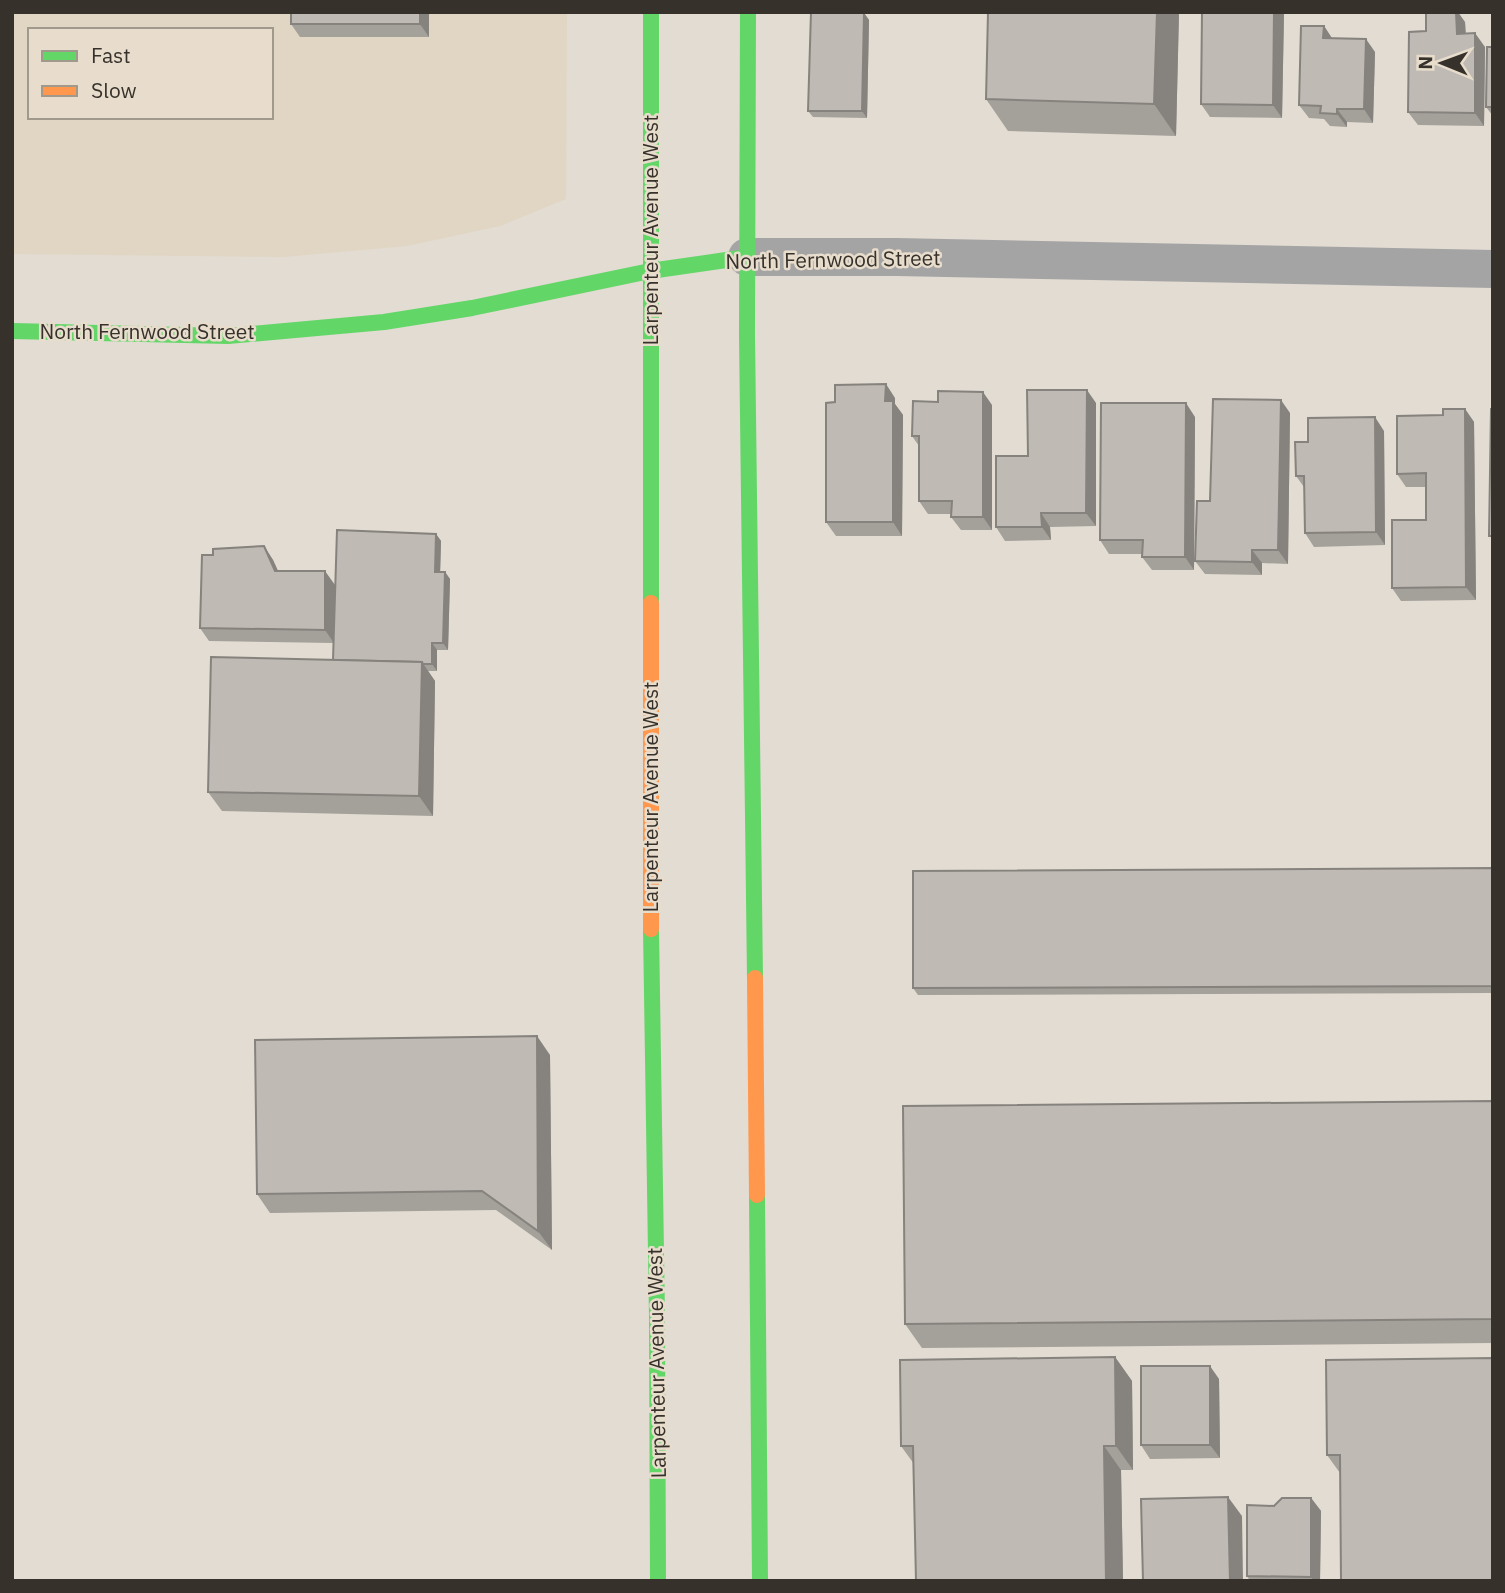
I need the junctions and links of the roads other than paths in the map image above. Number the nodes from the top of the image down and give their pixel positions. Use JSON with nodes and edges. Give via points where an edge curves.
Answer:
{"nodes":[{"id":1,"x":651,"y":12,"type":"edge"},
{"id":2,"x":748,"y":12,"type":"edge"},
{"id":3,"x":747,"y":257,"type":"junction"},
{"id":4,"x":1493,"y":269,"type":"edge"},
{"id":5,"x":650,"y":271,"type":"junction"},
{"id":6,"x":12,"y":331,"type":"edge"},
{"id":7,"x":659,"y":1581,"type":"edge"},
{"id":8,"x":760,"y":1581,"type":"edge"}],
"edges":[{"from":1,"to":5,"type":"main road","name":"Larpenteur Avenue West"},
{"from":2,"to":3,"type":"main road"},
{"from":3,"to":4,"type":"street","name":"North Fernwood Street"},
{"from":3,"to":5,"type":"main road","name":"North Fernwood Street"},
{"from":3,"to":8,"type":"main road"},
{"from":5,"to":6,"type":"main road","name":"North Fernwood Street","via":[[472,308],[358,324],[228,336]]},
{"from":5,"to":7,"type":"main road","name":"Larpenteur Avenue West","via":[[651,967]]}]}
